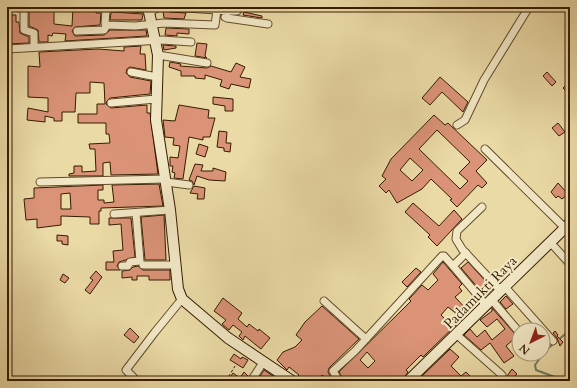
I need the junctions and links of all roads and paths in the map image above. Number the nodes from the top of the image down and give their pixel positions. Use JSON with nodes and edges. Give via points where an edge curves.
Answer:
{"nodes":[{"id":1,"x":24,"y":7,"type":"edge"},
{"id":2,"x":110,"y":7,"type":"edge"},
{"id":3,"x":170,"y":7,"type":"edge"},
{"id":4,"x":242,"y":7,"type":"edge"},
{"id":5,"x":528,"y":7,"type":"edge"},
{"id":6,"x":152,"y":9,"type":"edge"},
{"id":7,"x":217,"y":10,"type":"junction"},
{"id":8,"x":227,"y":11,"type":"junction"},
{"id":9,"x":158,"y":23,"type":"junction"},
{"id":10,"x":268,"y":24,"type":"dead end"},
{"id":11,"x":107,"y":25,"type":"junction"},
{"id":12,"x":77,"y":31,"type":"dead end"},
{"id":13,"x":158,"y":40,"type":"junction"},
{"id":14,"x":190,"y":42,"type":"dead end"},
{"id":15,"x":34,"y":47,"type":"junction"},
{"id":16,"x":7,"y":49,"type":"edge"},
{"id":17,"x":160,"y":55,"type":"junction"},
{"id":18,"x":207,"y":63,"type":"dead end"},
{"id":19,"x":131,"y":72,"type":"dead end"},
{"id":20,"x":157,"y":77,"type":"junction"},
{"id":21,"x":156,"y":99,"type":"junction"},
{"id":22,"x":111,"y":103,"type":"dead end"},
{"id":23,"x":457,"y":125,"type":"dead end"},
{"id":24,"x":485,"y":149,"type":"dead end"},
{"id":25,"x":169,"y":181,"type":"junction"},
{"id":26,"x":40,"y":182,"type":"dead end"},
{"id":27,"x":189,"y":184,"type":"dead end"},
{"id":28,"x":482,"y":207,"type":"dead end"},
{"id":29,"x":170,"y":210,"type":"junction"},
{"id":30,"x":136,"y":213,"type":"junction"},
{"id":31,"x":114,"y":214,"type":"dead end"},
{"id":32,"x":568,"y":225,"type":"edge"},
{"id":33,"x":550,"y":242,"type":"junction"},
{"id":34,"x":466,"y":254,"type":"junction"},
{"id":35,"x":570,"y":264,"type":"edge"},
{"id":36,"x":143,"y":265,"type":"dead end"},
{"id":37,"x":175,"y":265,"type":"junction"},
{"id":38,"x":122,"y":266,"type":"dead end"},
{"id":39,"x":453,"y":266,"type":"junction"},
{"id":40,"x":503,"y":289,"type":"junction"},
{"id":41,"x":182,"y":299,"type":"junction"},
{"id":42,"x":324,"y":301,"type":"dead end"},
{"id":43,"x":489,"y":302,"type":"junction"},
{"id":44,"x":511,"y":324,"type":"edge"},
{"id":45,"x":457,"y":335,"type":"junction"},
{"id":46,"x":366,"y":339,"type":"junction"},
{"id":47,"x":553,"y":341,"type":"dead end"},
{"id":48,"x":264,"y":361,"type":"junction"},
{"id":49,"x":235,"y":366,"type":"dead end"},
{"id":50,"x":502,"y":375,"type":"dead end"},
{"id":51,"x":137,"y":381,"type":"edge"},
{"id":52,"x":226,"y":381,"type":"edge"},
{"id":53,"x":252,"y":381,"type":"edge"},
{"id":54,"x":292,"y":381,"type":"edge"},
{"id":55,"x":339,"y":381,"type":"edge"},
{"id":56,"x":408,"y":381,"type":"edge"}],
"edges":[{"from":1,"to":15,"type":"street","via":[[24,30],[34,33]]},
{"from":2,"to":6,"type":"street"},
{"from":2,"to":11,"type":"street","via":[[106,10]]},
{"from":3,"to":7,"type":"street"},
{"from":4,"to":8,"type":"street","via":[[237,11]]},
{"from":5,"to":23,"type":"street","via":[[484,80],[465,120]]},
{"from":6,"to":9,"type":"street"},
{"from":7,"to":8,"type":"street"},
{"from":7,"to":9,"type":"street","via":[[215,25]]},
{"from":8,"to":10,"type":"street","via":[[227,18]]},
{"from":9,"to":11,"type":"street","via":[[134,26]]},
{"from":9,"to":13,"type":"street"},
{"from":11,"to":12,"type":"street","via":[[104,30]]},
{"from":13,"to":14,"type":"street"},
{"from":13,"to":15,"type":"street"},
{"from":13,"to":17,"type":"street"},
{"from":15,"to":16,"type":"street"},
{"from":17,"to":18,"type":"street"},
{"from":17,"to":20,"type":"street"},
{"from":19,"to":20,"type":"street"},
{"from":20,"to":21,"type":"street"},
{"from":21,"to":22,"type":"street"},
{"from":21,"to":25,"type":"street","via":[[156,120]]},
{"from":24,"to":32,"type":"street"},
{"from":25,"to":26,"type":"street"},
{"from":25,"to":27,"type":"street"},
{"from":25,"to":29,"type":"street"},
{"from":28,"to":34,"type":"street","via":[[457,231],[456,239]]},
{"from":29,"to":30,"type":"street"},
{"from":29,"to":37,"type":"street"},
{"from":30,"to":31,"type":"street"},
{"from":30,"to":38,"type":"street","via":[[140,261]]},
{"from":32,"to":33,"type":"street","name":"Padamukti Raya"},
{"from":33,"to":35,"type":"street"},
{"from":33,"to":40,"type":"street","name":"Padamukti Raya"},
{"from":34,"to":39,"type":"street"},
{"from":34,"to":40,"type":"street"},
{"from":36,"to":37,"type":"street"},
{"from":37,"to":41,"type":"street"},
{"from":39,"to":43,"type":"street"},
{"from":39,"to":46,"type":"street","via":[[442,256]]},
{"from":40,"to":43,"type":"street","name":"Padamukti Raya"},
{"from":40,"to":47,"type":"street"},
{"from":41,"to":48,"type":"street","via":[[238,346]]},
{"from":41,"to":51,"type":"street","via":[[126,370]]},
{"from":42,"to":46,"type":"street"},
{"from":43,"to":44,"type":"street"},
{"from":43,"to":45,"type":"street","name":"Padamukti Raya"},
{"from":45,"to":50,"type":"street"},
{"from":45,"to":56,"type":"street","name":"Padamukti Raya"},
{"from":46,"to":55,"type":"street","via":[[333,371]]},
{"from":48,"to":53,"type":"street"},
{"from":48,"to":54,"type":"street"},
{"from":49,"to":52,"type":"path"}]}
